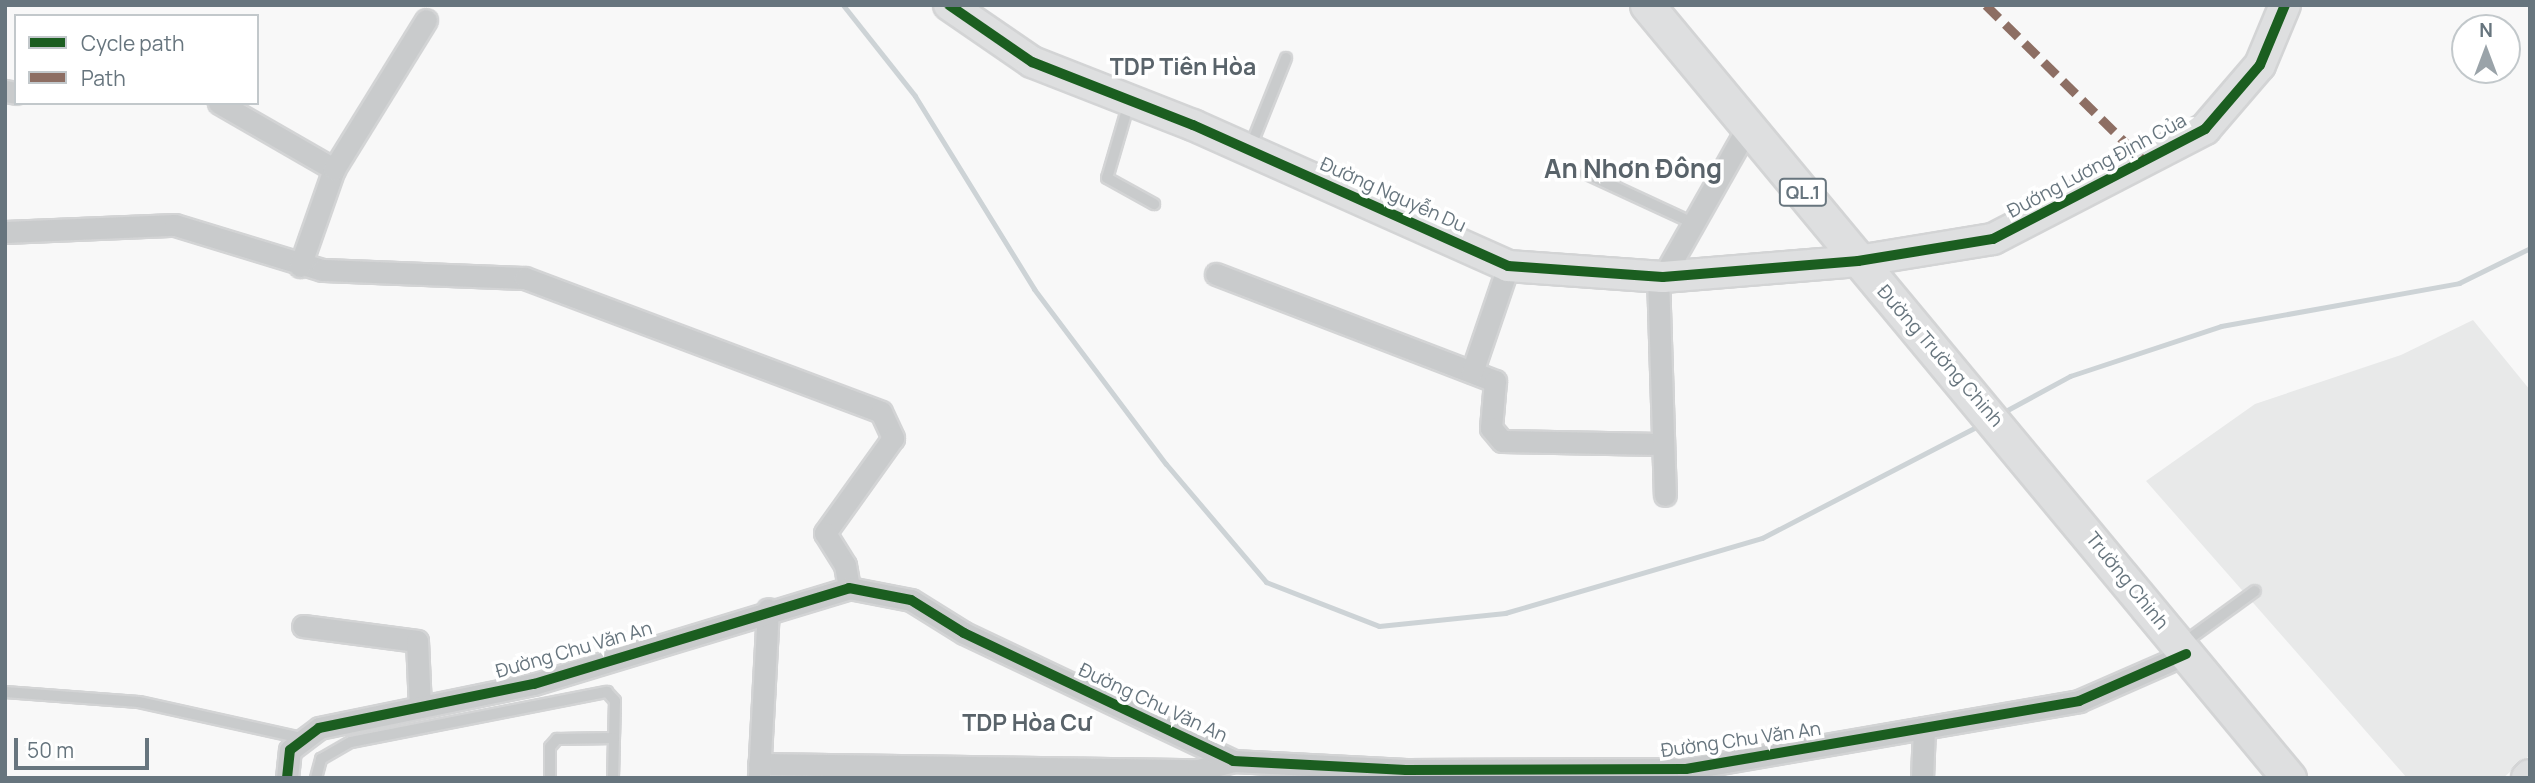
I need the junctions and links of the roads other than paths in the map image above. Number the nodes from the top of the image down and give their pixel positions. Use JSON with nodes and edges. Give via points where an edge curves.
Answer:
{"nodes":[{"id":1,"x":949,"y":5,"type":"edge"},
{"id":2,"x":1647,"y":5,"type":"edge"},
{"id":3,"x":2285,"y":5,"type":"edge"},
{"id":4,"x":426,"y":20,"type":"dead end"},
{"id":5,"x":1286,"y":58,"type":"dead end"},
{"id":6,"x":1130,"y":101,"type":"junction"},
{"id":7,"x":222,"y":105,"type":"edge"},
{"id":8,"x":1749,"y":125,"type":"junction"},
{"id":9,"x":1249,"y":150,"type":"junction"},
{"id":10,"x":334,"y":169,"type":"junction"},
{"id":11,"x":1587,"y":174,"type":"dead end"},
{"id":12,"x":1154,"y":204,"type":"dead end"},
{"id":13,"x":1693,"y":223,"type":"junction"},
{"id":14,"x":5,"y":232,"type":"edge"},
{"id":15,"x":1858,"y":261,"type":"junction"},
{"id":16,"x":1508,"y":265,"type":"junction"},
{"id":17,"x":300,"y":266,"type":"junction"},
{"id":18,"x":1216,"y":274,"type":"dead end"},
{"id":19,"x":1660,"y":277,"type":"junction"},
{"id":20,"x":1472,"y":372,"type":"junction"},
{"id":21,"x":1660,"y":444,"type":"junction"},
{"id":22,"x":2019,"y":449,"type":"joint"},
{"id":23,"x":1665,"y":495,"type":"dead end"},
{"id":24,"x":849,"y":588,"type":"junction"},
{"id":25,"x":2255,"y":590,"type":"dead end"},
{"id":26,"x":768,"y":609,"type":"junction"},
{"id":27,"x":303,"y":626,"type":"dead end"},
{"id":28,"x":2183,"y":650,"type":"junction"},
{"id":29,"x":5,"y":692,"type":"edge"},
{"id":30,"x":420,"y":707,"type":"junction"},
{"id":31,"x":1924,"y":728,"type":"junction"},
{"id":32,"x":302,"y":738,"type":"junction"},
{"id":33,"x":614,"y":738,"type":"junction"},
{"id":34,"x":1233,"y":761,"type":"junction"},
{"id":35,"x":1275,"y":770,"type":"edge"},
{"id":36,"x":759,"y":771,"type":"edge"},
{"id":37,"x":1686,"y":773,"type":"edge"},
{"id":38,"x":287,"y":778,"type":"edge"},
{"id":39,"x":316,"y":778,"type":"edge"},
{"id":40,"x":550,"y":778,"type":"edge"},
{"id":41,"x":613,"y":778,"type":"edge"},
{"id":42,"x":1922,"y":778,"type":"edge"},
{"id":43,"x":2289,"y":778,"type":"edge"}],
"edges":[{"from":1,"to":6,"type":"street","name":"Đường Nguyễn Du","via":[[1032,62]]},
{"from":2,"to":8,"type":"main road","name":"Đường Trường Chinh","number":"QL.1"},
{"from":3,"to":15,"type":"street","name":"Đướng Lương Định Của","via":[[2260,65],[2205,129],[1993,239]]},
{"from":4,"to":10,"type":"street"},
{"from":5,"to":9,"type":"lane"},
{"from":6,"to":9,"type":"street","name":"Đường Nguyễn Du"},
{"from":6,"to":12,"type":"lane","via":[[1105,172],[1112,184]]},
{"from":7,"to":10,"type":"street"},
{"from":8,"to":13,"type":"street"},
{"from":8,"to":15,"type":"main road","name":"Đường Trường Chinh","number":"QL.1"},
{"from":9,"to":16,"type":"street","name":"Đường Nguyễn Du"},
{"from":10,"to":17,"type":"street"},
{"from":11,"to":13,"type":"lane"},
{"from":13,"to":19,"type":"street"},
{"from":14,"to":17,"type":"street","via":[[175,225]]},
{"from":15,"to":19,"type":"street","name":"Đường Nguyễn Du"},
{"from":15,"to":22,"type":"main road","name":"Đường Trường Chinh","number":"QL.1"},
{"from":16,"to":19,"type":"street","name":"Đường Nguyễn Du"},
{"from":16,"to":20,"type":"street"},
{"from":17,"to":24,"type":"street","via":[[525,278],[881,412],[893,438],[825,533],[845,565]]},
{"from":18,"to":20,"type":"street"},
{"from":19,"to":21,"type":"street"},
{"from":20,"to":21,"type":"street","via":[[1495,382],[1491,428],[1502,441]]},
{"from":21,"to":23,"type":"street"},
{"from":22,"to":28,"type":"main road","name":"Trường Chinh","number":"QL.1"},
{"from":24,"to":26,"type":"street","name":"Đường Chu Văn An"},
{"from":24,"to":34,"type":"street","name":"Đường Chu Văn An","via":[[911,600],[964,633]]},
{"from":25,"to":28,"type":"lane"},
{"from":26,"to":30,"type":"street","name":"Đường Chu Văn An","via":[[534,684]]},
{"from":26,"to":36,"type":"street"},
{"from":27,"to":30,"type":"street","via":[[417,641]]},
{"from":28,"to":31,"type":"street","name":"Đường Chu Văn An","via":[[2079,701]]},
{"from":28,"to":43,"type":"main road","name":"Trường Chinh","number":"QL.1"},
{"from":29,"to":32,"type":"lane","via":[[139,702]]},
{"from":30,"to":32,"type":"street","name":"Đường Chu Văn An","via":[[319,728]]},
{"from":31,"to":37,"type":"street","name":"Đường Chu Văn An"},
{"from":31,"to":42,"type":"street"},
{"from":32,"to":38,"type":"street","via":[[290,750]]},
{"from":33,"to":39,"type":"lane","via":[[615,701],[607,692],[351,742],[321,760]]},
{"from":33,"to":40,"type":"lane","via":[[557,739],[550,747]]},
{"from":33,"to":41,"type":"lane"},
{"from":34,"to":35,"type":"street","name":"Đường Chu Văn An"},
{"from":34,"to":36,"type":"street","via":[[1198,770]]},
{"from":35,"to":37,"type":"street","name":"Đường Chu Văn An"}]}
